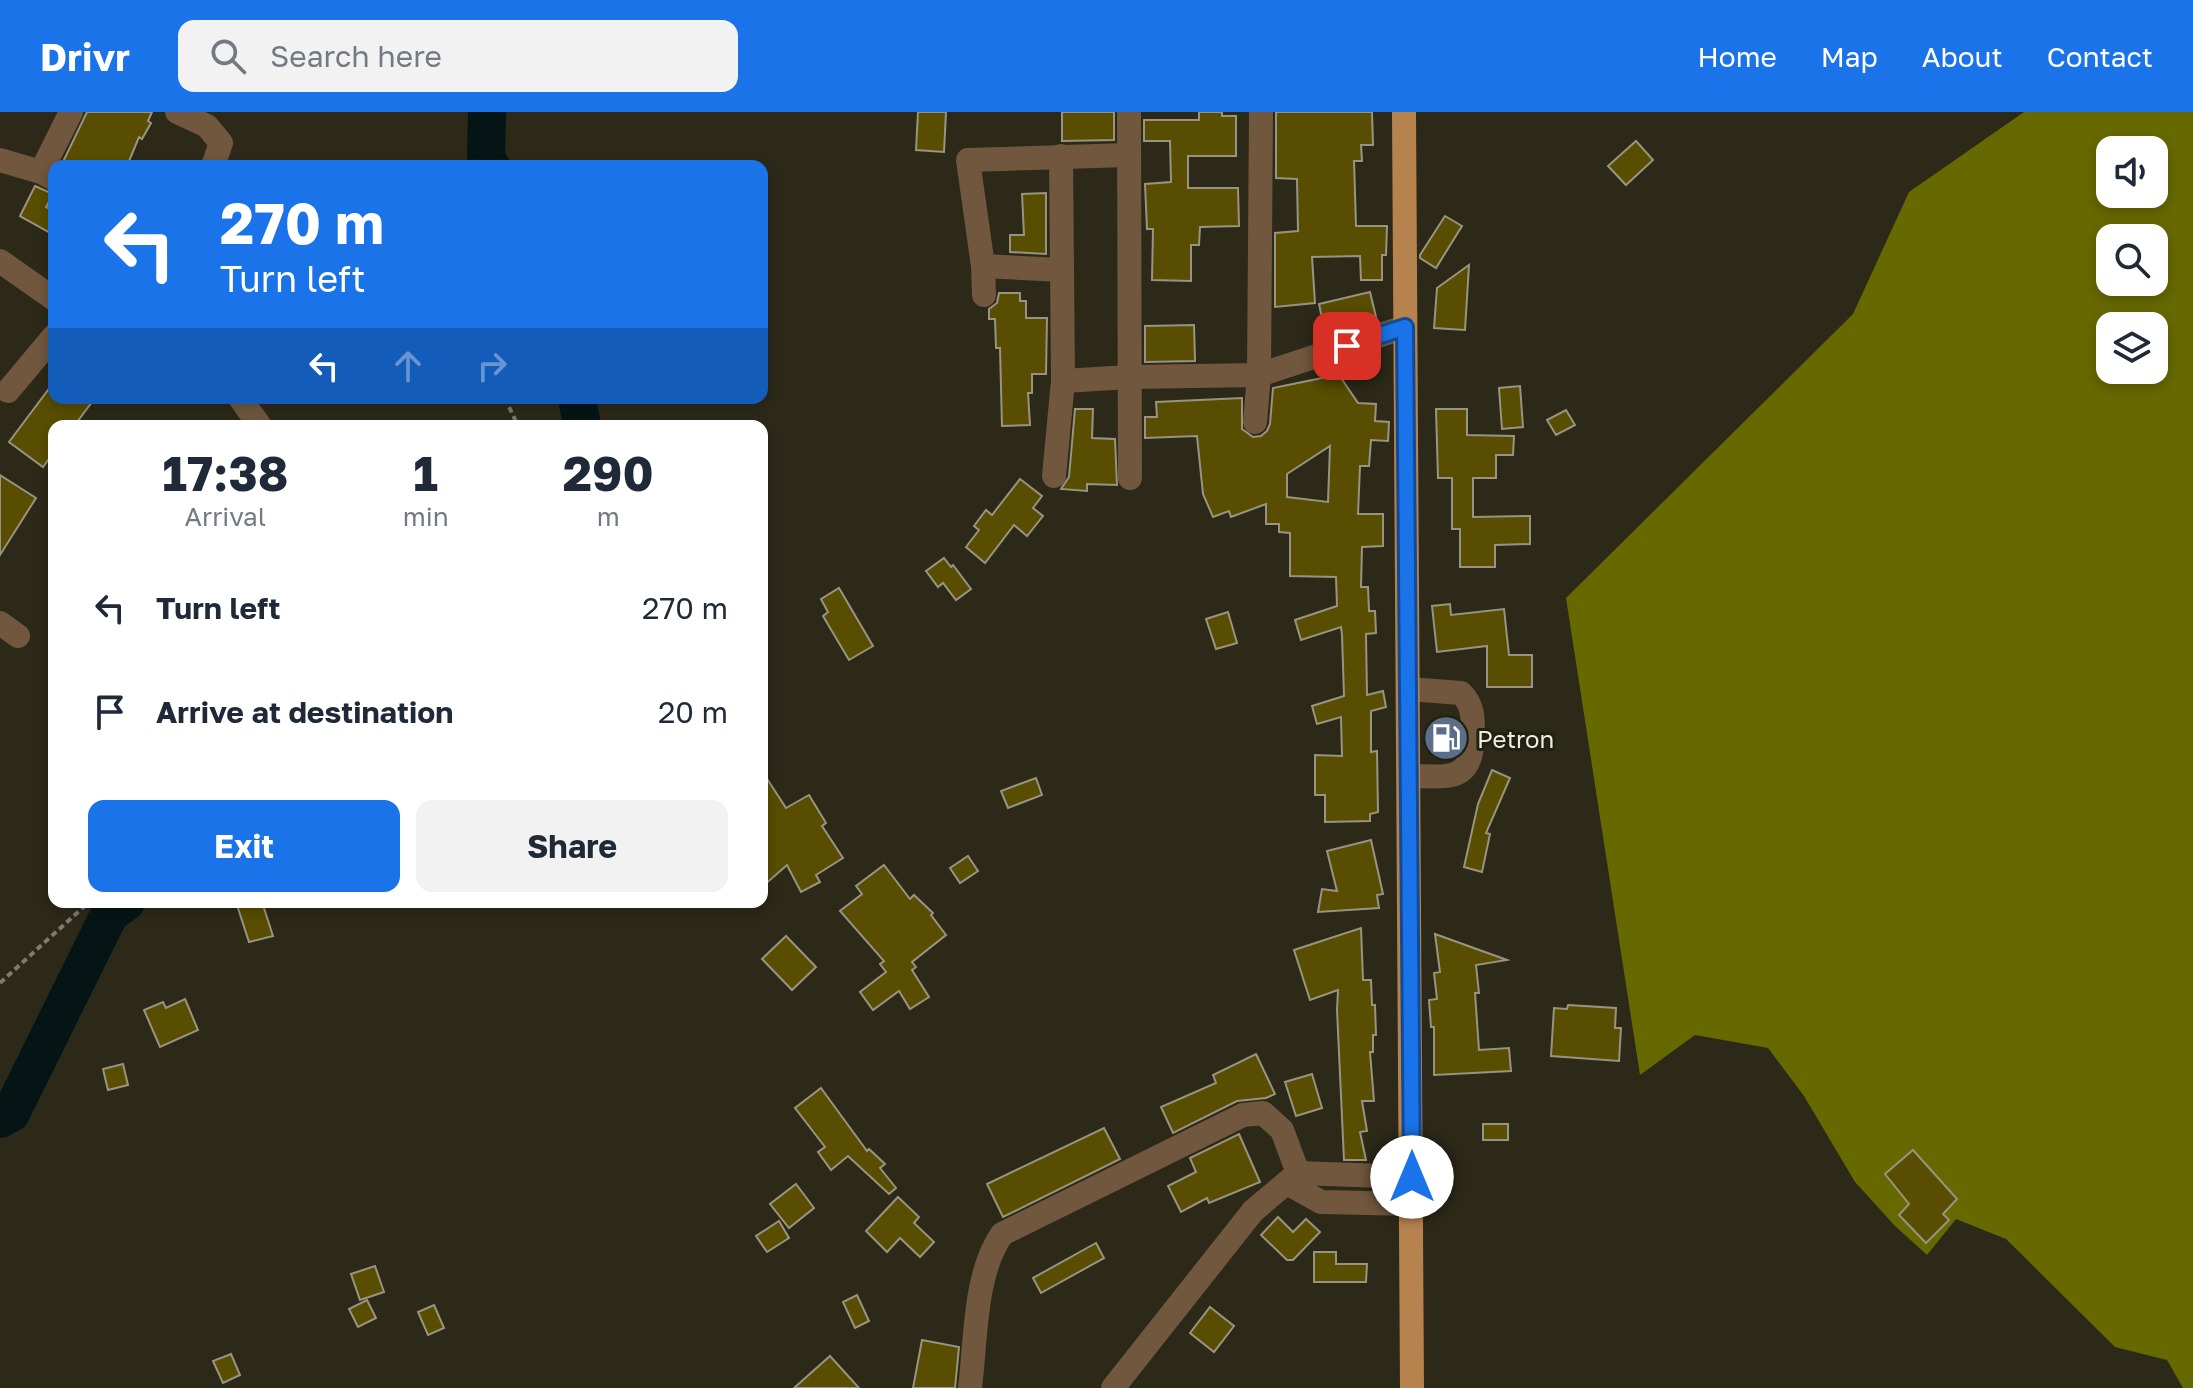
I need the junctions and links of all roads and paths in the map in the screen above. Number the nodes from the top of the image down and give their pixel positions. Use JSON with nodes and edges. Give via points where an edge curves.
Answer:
{"nodes":[{"id":1,"x":71,"y":112,"type":"edge"},
{"id":2,"x":177,"y":112,"type":"edge"},
{"id":3,"x":1129,"y":112,"type":"edge"},
{"id":4,"x":1261,"y":112,"type":"edge"},
{"id":5,"x":1404,"y":112,"type":"edge"},
{"id":6,"x":1128,"y":155,"type":"junction"},
{"id":7,"x":1061,"y":156,"type":"junction"},
{"id":8,"x":0,"y":160,"type":"edge"},
{"id":9,"x":53,"y":160,"type":"edge"},
{"id":10,"x":215,"y":160,"type":"edge"},
{"id":11,"x":47,"y":175,"type":"edge"},
{"id":12,"x":0,"y":261,"type":"edge"},
{"id":13,"x":983,"y":266,"type":"junction"},
{"id":14,"x":1062,"y":270,"type":"junction"},
{"id":15,"x":48,"y":295,"type":"edge"},
{"id":16,"x":984,"y":295,"type":"dead end"},
{"id":17,"x":1405,"y":327,"type":"junction"},
{"id":18,"x":48,"y":343,"type":"edge"},
{"id":19,"x":1259,"y":375,"type":"junction"},
{"id":20,"x":1130,"y":377,"type":"junction"},
{"id":21,"x":1063,"y":381,"type":"junction"},
{"id":22,"x":3,"y":394,"type":"edge"},
{"id":23,"x":1255,"y":422,"type":"dead end"},
{"id":24,"x":1054,"y":476,"type":"dead end"},
{"id":25,"x":1130,"y":478,"type":"dead end"},
{"id":26,"x":1408,"y":689,"type":"junction"},
{"id":27,"x":1409,"y":776,"type":"junction"},
{"id":28,"x":82,"y":908,"type":"edge"},
{"id":29,"x":0,"y":983,"type":"edge"},
{"id":30,"x":1412,"y":1177,"type":"junction"},
{"id":31,"x":1292,"y":1178,"type":"junction"},
{"id":32,"x":1412,"y":1204,"type":"junction"},
{"id":33,"x":970,"y":1388,"type":"edge"},
{"id":34,"x":1113,"y":1388,"type":"edge"},
{"id":35,"x":1412,"y":1388,"type":"edge"}],
"edges":[{"from":1,"to":9,"type":"street"},
{"from":2,"to":10,"type":"street","via":[[207,126],[221,143]]},
{"from":3,"to":6,"type":"street"},
{"from":4,"to":19,"type":"street"},
{"from":5,"to":17,"type":"main road"},
{"from":6,"to":7,"type":"street"},
{"from":6,"to":20,"type":"street"},
{"from":7,"to":13,"type":"street","via":[[968,160]]},
{"from":7,"to":14,"type":"street"},
{"from":8,"to":11,"type":"street"},
{"from":12,"to":15,"type":"street"},
{"from":13,"to":14,"type":"street"},
{"from":13,"to":16,"type":"street"},
{"from":14,"to":21,"type":"street"},
{"from":17,"to":19,"type":"street"},
{"from":17,"to":26,"type":"main road"},
{"from":18,"to":22,"type":"street"},
{"from":19,"to":20,"type":"street"},
{"from":19,"to":23,"type":"street"},
{"from":20,"to":21,"type":"street"},
{"from":20,"to":25,"type":"street"},
{"from":21,"to":24,"type":"street"},
{"from":26,"to":27,"type":"main road"},
{"from":26,"to":27,"type":"street","via":[[1461,693],[1473,713],[1469,765],[1456,774]]},
{"from":27,"to":30,"type":"main road"},
{"from":28,"to":29,"type":"path"},
{"from":30,"to":31,"type":"street"},
{"from":30,"to":32,"type":"main road"},
{"from":31,"to":32,"type":"street","via":[[1321,1202]]},
{"from":31,"to":33,"type":"street","via":[[1282,1130],[1263,1113],[1243,1115],[1002,1234],[989,1252],[983,1279]]},
{"from":31,"to":34,"type":"street","via":[[1253,1211]]},
{"from":32,"to":35,"type":"main road"}]}
